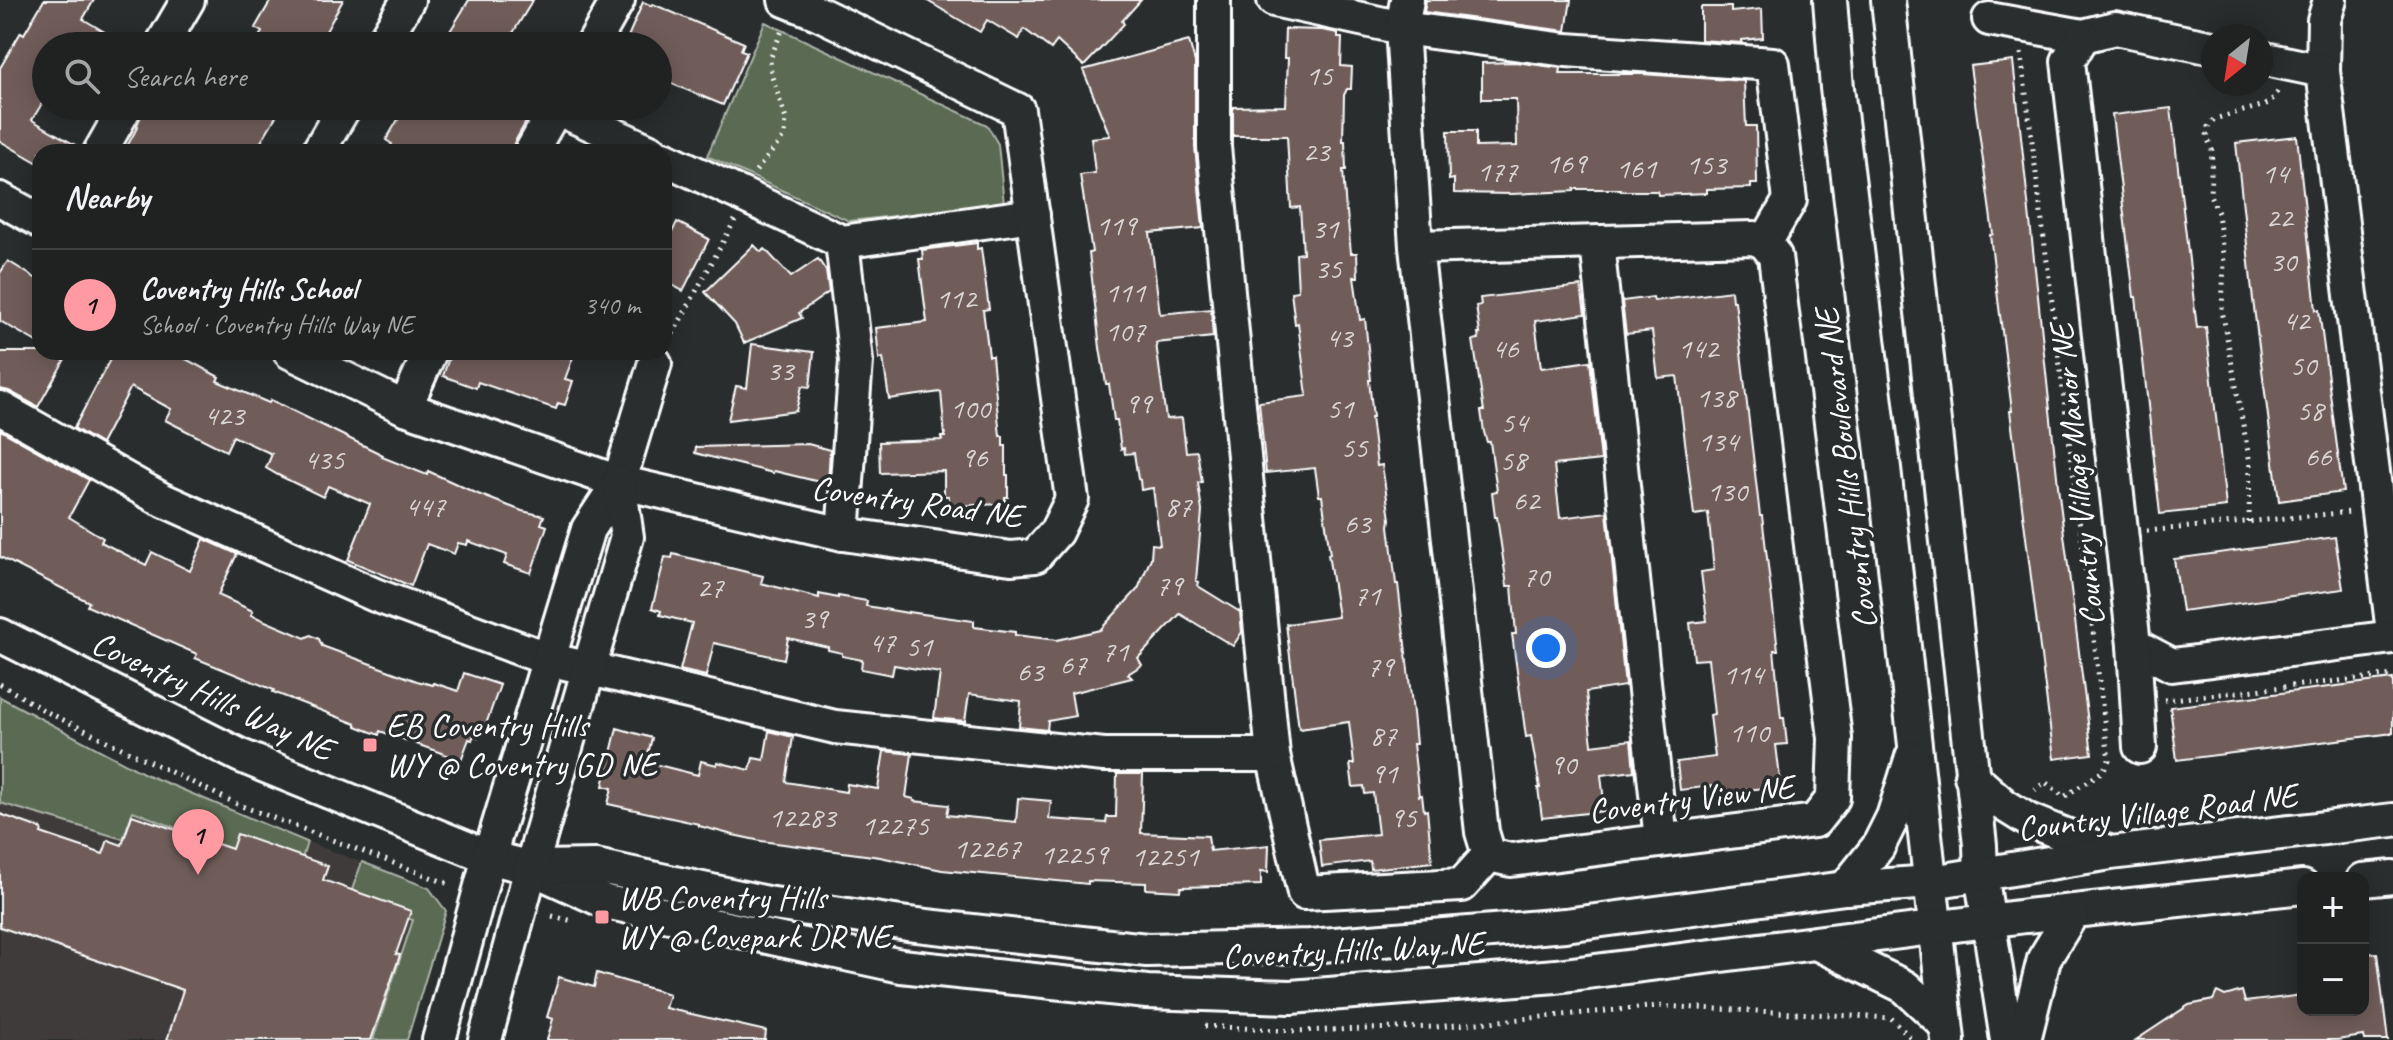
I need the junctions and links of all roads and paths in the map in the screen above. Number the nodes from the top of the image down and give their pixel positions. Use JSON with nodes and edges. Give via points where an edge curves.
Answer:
{"nodes":[{"id":1,"x":188,"y":0,"type":"edge"},
{"id":2,"x":408,"y":0,"type":"edge"},
{"id":3,"x":618,"y":0,"type":"edge"},
{"id":4,"x":1214,"y":0,"type":"edge"},
{"id":5,"x":1274,"y":0,"type":"edge"},
{"id":6,"x":1830,"y":0,"type":"edge"},
{"id":7,"x":1888,"y":0,"type":"edge"},
{"id":8,"x":2330,"y":0,"type":"edge"},
{"id":9,"x":808,"y":5,"type":"edge"},
{"id":10,"x":1405,"y":14,"type":"edge"},
{"id":11,"x":1989,"y":19,"type":"dead end"},
{"id":12,"x":169,"y":32,"type":"edge"},
{"id":13,"x":389,"y":32,"type":"edge"},
{"id":14,"x":600,"y":32,"type":"edge"},
{"id":15,"x":2083,"y":36,"type":"junction"},
{"id":16,"x":2020,"y":46,"type":"dead end"},
{"id":17,"x":2201,"y":46,"type":"edge"},
{"id":18,"x":2273,"y":70,"type":"edge"},
{"id":19,"x":2323,"y":71,"type":"junction"},
{"id":20,"x":2273,"y":89,"type":"edge"},
{"id":21,"x":118,"y":120,"type":"edge"},
{"id":22,"x":337,"y":120,"type":"edge"},
{"id":23,"x":549,"y":120,"type":"edge"},
{"id":24,"x":584,"y":120,"type":"edge"},
{"id":25,"x":105,"y":144,"type":"edge"},
{"id":26,"x":323,"y":144,"type":"edge"},
{"id":27,"x":536,"y":144,"type":"edge"},
{"id":28,"x":635,"y":144,"type":"edge"},
{"id":29,"x":672,"y":162,"type":"edge"},
{"id":30,"x":747,"y":196,"type":"junction"},
{"id":31,"x":0,"y":199,"type":"edge"},
{"id":32,"x":1033,"y":215,"type":"junction"},
{"id":33,"x":32,"y":217,"type":"edge"},
{"id":34,"x":842,"y":242,"type":"junction"},
{"id":35,"x":1597,"y":243,"type":"junction"},
{"id":36,"x":1765,"y":243,"type":"junction"},
{"id":37,"x":1416,"y":247,"type":"junction"},
{"id":38,"x":672,"y":337,"type":"edge"},
{"id":39,"x":306,"y":360,"type":"edge"},
{"id":40,"x":426,"y":360,"type":"edge"},
{"id":41,"x":659,"y":360,"type":"edge"},
{"id":42,"x":0,"y":408,"type":"edge"},
{"id":43,"x":405,"y":408,"type":"junction"},
{"id":44,"x":619,"y":482,"type":"junction"},
{"id":45,"x":2378,"y":510,"type":"junction"},
{"id":46,"x":2249,"y":522,"type":"junction"},
{"id":47,"x":843,"y":534,"type":"junction"},
{"id":48,"x":2121,"y":534,"type":"junction"},
{"id":49,"x":2393,"y":634,"type":"edge"},
{"id":50,"x":0,"y":635,"type":"edge"},
{"id":51,"x":2134,"y":645,"type":"junction"},
{"id":52,"x":548,"y":659,"type":"junction"},
{"id":53,"x":589,"y":670,"type":"junction"},
{"id":54,"x":2393,"y":675,"type":"edge"},
{"id":55,"x":0,"y":684,"type":"edge"},
{"id":56,"x":2159,"y":700,"type":"dead end"},
{"id":57,"x":1916,"y":743,"type":"junction"},
{"id":58,"x":2130,"y":746,"type":"joint"},
{"id":59,"x":2108,"y":748,"type":"junction"},
{"id":60,"x":1273,"y":755,"type":"junction"},
{"id":61,"x":1971,"y":776,"type":"junction"},
{"id":62,"x":2029,"y":797,"type":"dead end"},
{"id":63,"x":2393,"y":820,"type":"edge"},
{"id":64,"x":1661,"y":840,"type":"junction"},
{"id":65,"x":2111,"y":853,"type":"junction"},
{"id":66,"x":1489,"y":855,"type":"junction"},
{"id":67,"x":489,"y":857,"type":"junction"},
{"id":68,"x":531,"y":868,"type":"junction"},
{"id":69,"x":1981,"y":873,"type":"junction"},
{"id":70,"x":2393,"y":877,"type":"edge"},
{"id":71,"x":2369,"y":879,"type":"edge"},
{"id":72,"x":1932,"y":882,"type":"junction"},
{"id":73,"x":449,"y":884,"type":"dead end"},
{"id":74,"x":1845,"y":888,"type":"junction"},
{"id":75,"x":2297,"y":888,"type":"edge"},
{"id":76,"x":2073,"y":912,"type":"junction"},
{"id":77,"x":1987,"y":923,"type":"junction"},
{"id":78,"x":1935,"y":928,"type":"junction"},
{"id":79,"x":1818,"y":944,"type":"junction"},
{"id":80,"x":1891,"y":1018,"type":"dead end"},
{"id":81,"x":1947,"y":1033,"type":"edge"},
{"id":82,"x":439,"y":1040,"type":"edge"},
{"id":83,"x":485,"y":1040,"type":"edge"},
{"id":84,"x":1913,"y":1040,"type":"edge"},
{"id":85,"x":2007,"y":1040,"type":"edge"},
{"id":86,"x":2024,"y":1040,"type":"edge"}],
"edges":[{"from":1,"to":12,"type":"street"},
{"from":2,"to":13,"type":"street"},
{"from":3,"to":14,"type":"street"},
{"from":4,"to":60,"type":"street","via":[[1214,147]]},
{"from":5,"to":10,"type":"street"},
{"from":6,"to":57,"type":"street","name":"Coventry Hills Boulevard NE"},
{"from":7,"to":61,"type":"street"},
{"from":8,"to":19,"type":"street","via":[[2324,20]]},
{"from":9,"to":30,"type":"path","via":[[770,59],[786,119],[785,135],[756,172]]},
{"from":9,"to":32,"type":"street","name":"Coventry Road NE","via":[[1018,110]]},
{"from":10,"to":36,"type":"street","via":[[1566,50],[1773,64],[1790,200]]},
{"from":10,"to":37,"type":"street"},
{"from":11,"to":15,"type":"street"},
{"from":15,"to":17,"type":"street","via":[[2115,28]]},
{"from":15,"to":48,"type":"street","name":"Country Village Manor NE","via":[[2068,61]]},
{"from":16,"to":59,"type":"path"},
{"from":18,"to":19,"type":"street"},
{"from":19,"to":45,"type":"street"},
{"from":20,"to":46,"type":"path","via":[[2274,98],[2265,105],[2214,119],[2207,137],[2212,150],[2210,195],[2218,213],[2224,262],[2222,310],[2250,463]]},
{"from":21,"to":25,"type":"street"},
{"from":22,"to":26,"type":"street"},
{"from":23,"to":27,"type":"street"},
{"from":24,"to":28,"type":"street"},
{"from":29,"to":30,"type":"street"},
{"from":30,"to":34,"type":"street"},
{"from":30,"to":38,"type":"path"},
{"from":31,"to":33,"type":"street"},
{"from":32,"to":34,"type":"street"},
{"from":32,"to":47,"type":"street","name":"Coventry Road NE","via":[[1072,499],[1056,532],[1035,556],[1011,558]]},
{"from":34,"to":47,"type":"street","via":[[856,361]]},
{"from":35,"to":36,"type":"street","via":[[1754,238]]},
{"from":35,"to":37,"type":"street"},
{"from":35,"to":64,"type":"street"},
{"from":36,"to":64,"type":"street","name":"Coventry View NE","via":[[1775,256],[1835,738],[1833,798],[1815,821]]},
{"from":37,"to":66,"type":"street","via":[[1482,832]]},
{"from":39,"to":43,"type":"street","name":"Coventry Road NE"},
{"from":40,"to":43,"type":"street"},
{"from":41,"to":44,"type":"street"},
{"from":42,"to":52,"type":"street","via":[[161,499],[375,595]]},
{"from":43,"to":44,"type":"street","name":"Coventry Road NE"},
{"from":44,"to":47,"type":"street","name":"Coventry Road NE"},
{"from":44,"to":52,"type":"street","via":[[588,529]]},
{"from":44,"to":53,"type":"street","via":[[627,537]]},
{"from":45,"to":46,"type":"path"},
{"from":45,"to":49,"type":"street"},
{"from":46,"to":48,"type":"path"},
{"from":48,"to":51,"type":"street","name":"Country Village Manor NE"},
{"from":49,"to":51,"type":"street","name":"Country Village Manor NE","via":[[2172,665]]},
{"from":50,"to":67,"type":"street","name":"Coventry Hills Way NE","via":[[241,756]]},
{"from":51,"to":58,"type":"street"},
{"from":52,"to":53,"type":"street"},
{"from":52,"to":67,"type":"street"},
{"from":53,"to":60,"type":"street","via":[[835,727],[1104,755]]},
{"from":53,"to":68,"type":"street"},
{"from":54,"to":56,"type":"path"},
{"from":55,"to":73,"type":"path","via":[[239,805]]},
{"from":57,"to":72,"type":"street","name":"Coventry Hills Boulevard NE"},
{"from":57,"to":74,"type":"street","via":[[1893,817],[1878,847]]},
{"from":58,"to":59,"type":"path"},
{"from":59,"to":62,"type":"path","via":[[2103,771],[2064,797],[2045,782]]},
{"from":60,"to":66,"type":"street","via":[[1304,893],[1462,885]]},
{"from":61,"to":65,"type":"street","via":[[2028,820]]},
{"from":61,"to":69,"type":"street"},
{"from":63,"to":65,"type":"street","name":"Country Village Road NE"},
{"from":64,"to":66,"type":"street","name":"Coventry View NE","via":[[1511,860]]},
{"from":65,"to":69,"type":"street","name":"Country Village Road NE"},
{"from":67,"to":68,"type":"street","name":"Coventry Hills Way NE"},
{"from":67,"to":82,"type":"street"},
{"from":68,"to":74,"type":"street","name":"Coventry Hills Way NE","via":[[596,866],[767,903],[1147,950],[1310,946],[1565,925]]},
{"from":68,"to":79,"type":"street","name":"Coventry Hills Way NE","via":[[606,902],[901,966],[1147,992],[1291,997],[1556,976]]},
{"from":68,"to":83,"type":"street"},
{"from":69,"to":72,"type":"street","name":"Country Village Road NE"},
{"from":69,"to":77,"type":"street"},
{"from":70,"to":71,"type":"street"},
{"from":72,"to":74,"type":"street","name":"Coventry Hills Way NE"},
{"from":72,"to":78,"type":"street","name":"Coventry Hills Boulevard NE"},
{"from":75,"to":76,"type":"street"},
{"from":76,"to":77,"type":"street"},
{"from":76,"to":86,"type":"street","via":[[2044,959]]},
{"from":77,"to":78,"type":"street"},
{"from":77,"to":85,"type":"street"},
{"from":78,"to":79,"type":"street","name":"Coventry Hills Way NE"},
{"from":78,"to":81,"type":"street"},
{"from":79,"to":81,"type":"street","via":[[1905,987]]},
{"from":80,"to":84,"type":"path"}]}
